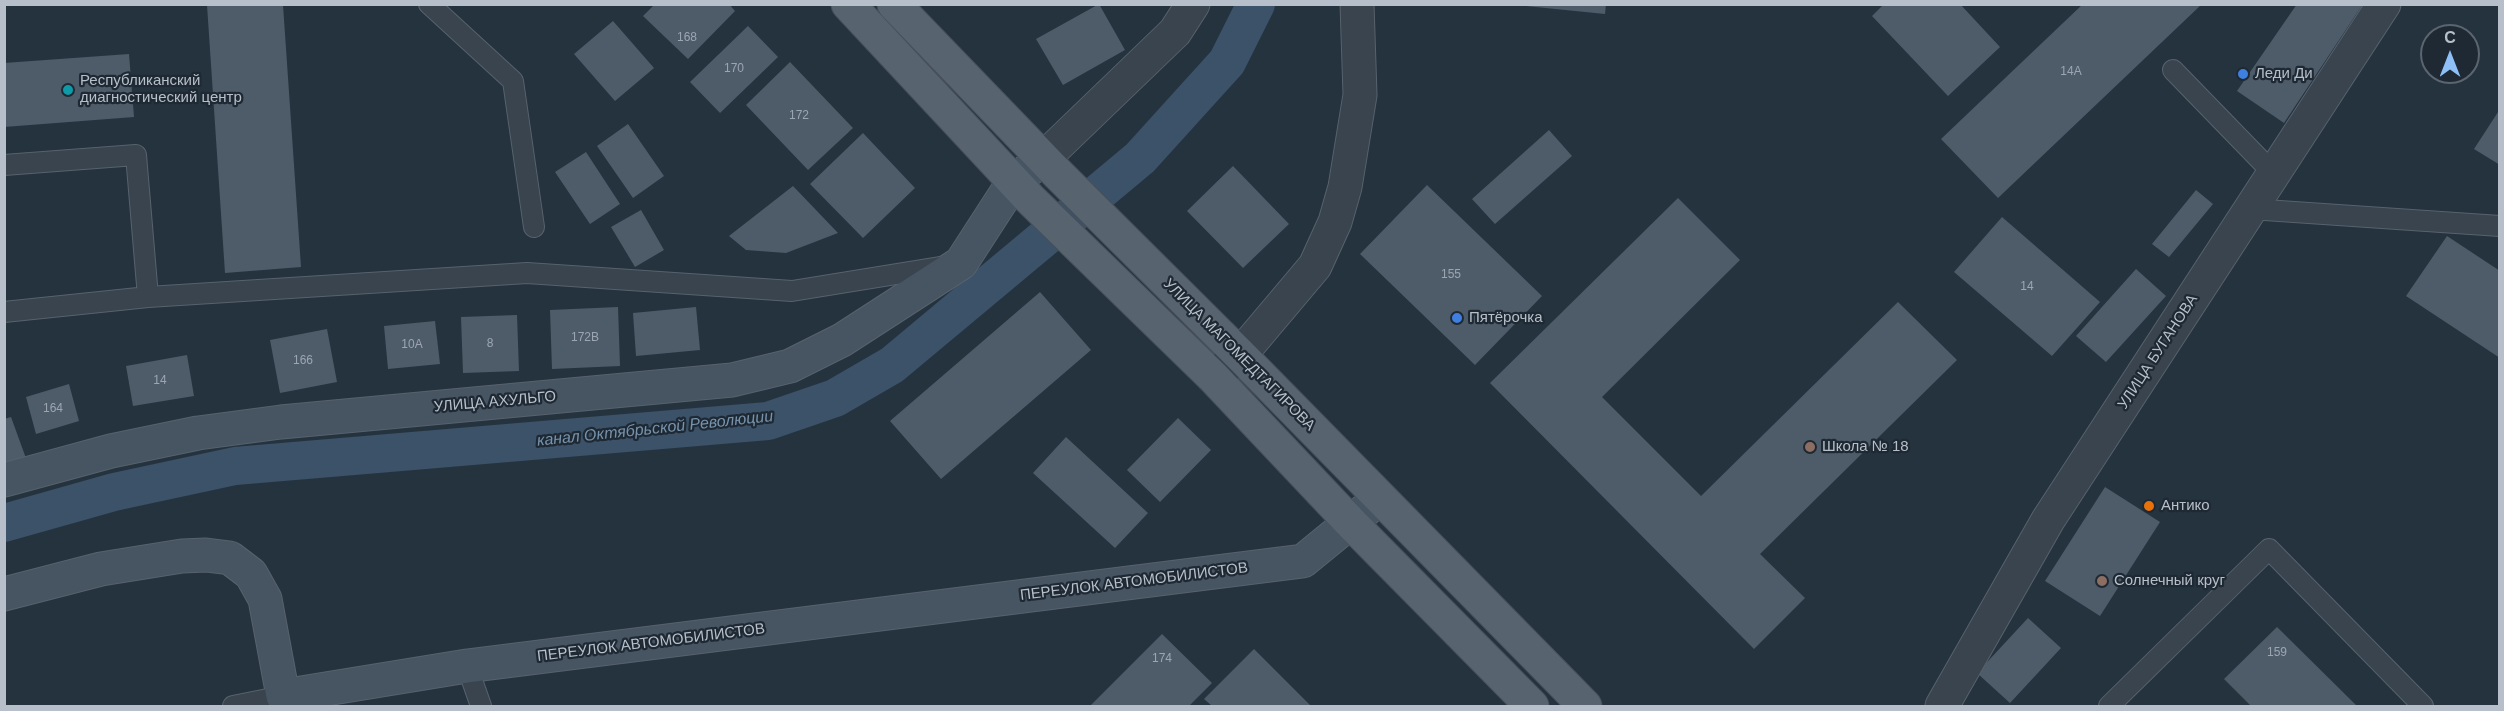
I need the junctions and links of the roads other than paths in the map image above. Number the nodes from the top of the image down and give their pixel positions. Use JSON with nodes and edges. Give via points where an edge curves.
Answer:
{"nodes":[{"id":1,"x":429,"y":4,"type":"edge"},
{"id":2,"x":848,"y":4,"type":"edge"},
{"id":3,"x":894,"y":4,"type":"edge"},
{"id":4,"x":1193,"y":4,"type":"edge"},
{"id":5,"x":1357,"y":4,"type":"edge"},
{"id":6,"x":2384,"y":4,"type":"edge"},
{"id":7,"x":2173,"y":70,"type":"dead end"},
{"id":8,"x":4,"y":165,"type":"edge"},
{"id":9,"x":1050,"y":167,"type":"junction"},
{"id":10,"x":2274,"y":174,"type":"junction"},
{"id":11,"x":1022,"y":189,"type":"junction"},
{"id":12,"x":2250,"y":209,"type":"junction"},
{"id":13,"x":2499,"y":226,"type":"edge"},
{"id":14,"x":534,"y":227,"type":"dead end"},
{"id":15,"x":961,"y":263,"type":"junction"},
{"id":16,"x":148,"y":297,"type":"junction"},
{"id":17,"x":4,"y":312,"type":"edge"},
{"id":18,"x":1240,"y":355,"type":"junction"},
{"id":19,"x":1213,"y":377,"type":"junction"},
{"id":20,"x":4,"y":480,"type":"edge"},
{"id":21,"x":1380,"y":498,"type":"junction"},
{"id":22,"x":1350,"y":522,"type":"junction"},
{"id":23,"x":4,"y":594,"type":"edge"},
{"id":24,"x":468,"y":666,"type":"junction"},
{"id":25,"x":281,"y":701,"type":"edge"},
{"id":26,"x":234,"y":706,"type":"edge"},
{"id":27,"x":481,"y":706,"type":"edge"},
{"id":28,"x":1532,"y":706,"type":"edge"},
{"id":29,"x":1585,"y":706,"type":"edge"},
{"id":30,"x":1942,"y":706,"type":"edge"},
{"id":31,"x":2109,"y":706,"type":"edge"},
{"id":32,"x":2423,"y":706,"type":"edge"}],
"edges":[{"from":1,"to":14,"type":"lane","via":[[513,81]]},
{"from":2,"to":11,"type":"main road"},
{"from":3,"to":9,"type":"main road","name":"УЛИЦА МАГОМЕДТАГИРОВА"},
{"from":4,"to":9,"type":"street","via":[[1174,32]]},
{"from":5,"to":18,"type":"street","via":[[1360,95],[1345,187],[1335,222],[1315,266]]},
{"from":6,"to":10,"type":"street","name":"УЛИЦА БУГАНОВА"},
{"from":7,"to":10,"type":"lane"},
{"from":8,"to":16,"type":"lane","via":[[136,155]]},
{"from":9,"to":11,"type":"main road"},
{"from":9,"to":18,"type":"main road","name":"УЛИЦА МАГОМЕДТАГИРОВА"},
{"from":10,"to":12,"type":"street","name":"УЛИЦА БУГАНОВА"},
{"from":11,"to":15,"type":"main road"},
{"from":11,"to":19,"type":"main road"},
{"from":12,"to":13,"type":"lane"},
{"from":12,"to":30,"type":"street","name":"УЛИЦА БУГАНОВА","via":[[2048,520]]},
{"from":15,"to":16,"type":"lane","via":[[792,291],[527,273]]},
{"from":15,"to":20,"type":"main road","name":"УЛИЦА АХУЛЬГО","via":[[842,340],[790,366],[761,375],[198,433]]},
{"from":16,"to":17,"type":"lane"},
{"from":18,"to":19,"type":"street"},
{"from":18,"to":21,"type":"main road","name":"УЛИЦА МАГОМЕДТАГИРОВА"},
{"from":19,"to":22,"type":"main road"},
{"from":21,"to":22,"type":"main road","name":"ПЕРЕУЛОК АВТОМОБИЛИСТОВ"},
{"from":21,"to":29,"type":"main road","name":"УЛИЦА МАГОМЕДТАГИРОВА"},
{"from":22,"to":24,"type":"main road","name":"ПЕРЕУЛОК АВТОМОБИЛИСТОВ","via":[[1303,561]]},
{"from":22,"to":28,"type":"main road"},
{"from":23,"to":25,"type":"main road","via":[[101,569],[170,558],[231,558],[251,574],[265,599]]},
{"from":24,"to":25,"type":"main road","name":"ПЕРЕУЛОК АВТОМОБИЛИСТОВ"},
{"from":24,"to":27,"type":"lane"},
{"from":25,"to":26,"type":"lane"},
{"from":31,"to":32,"type":"lane","via":[[2269,549]]}]}
